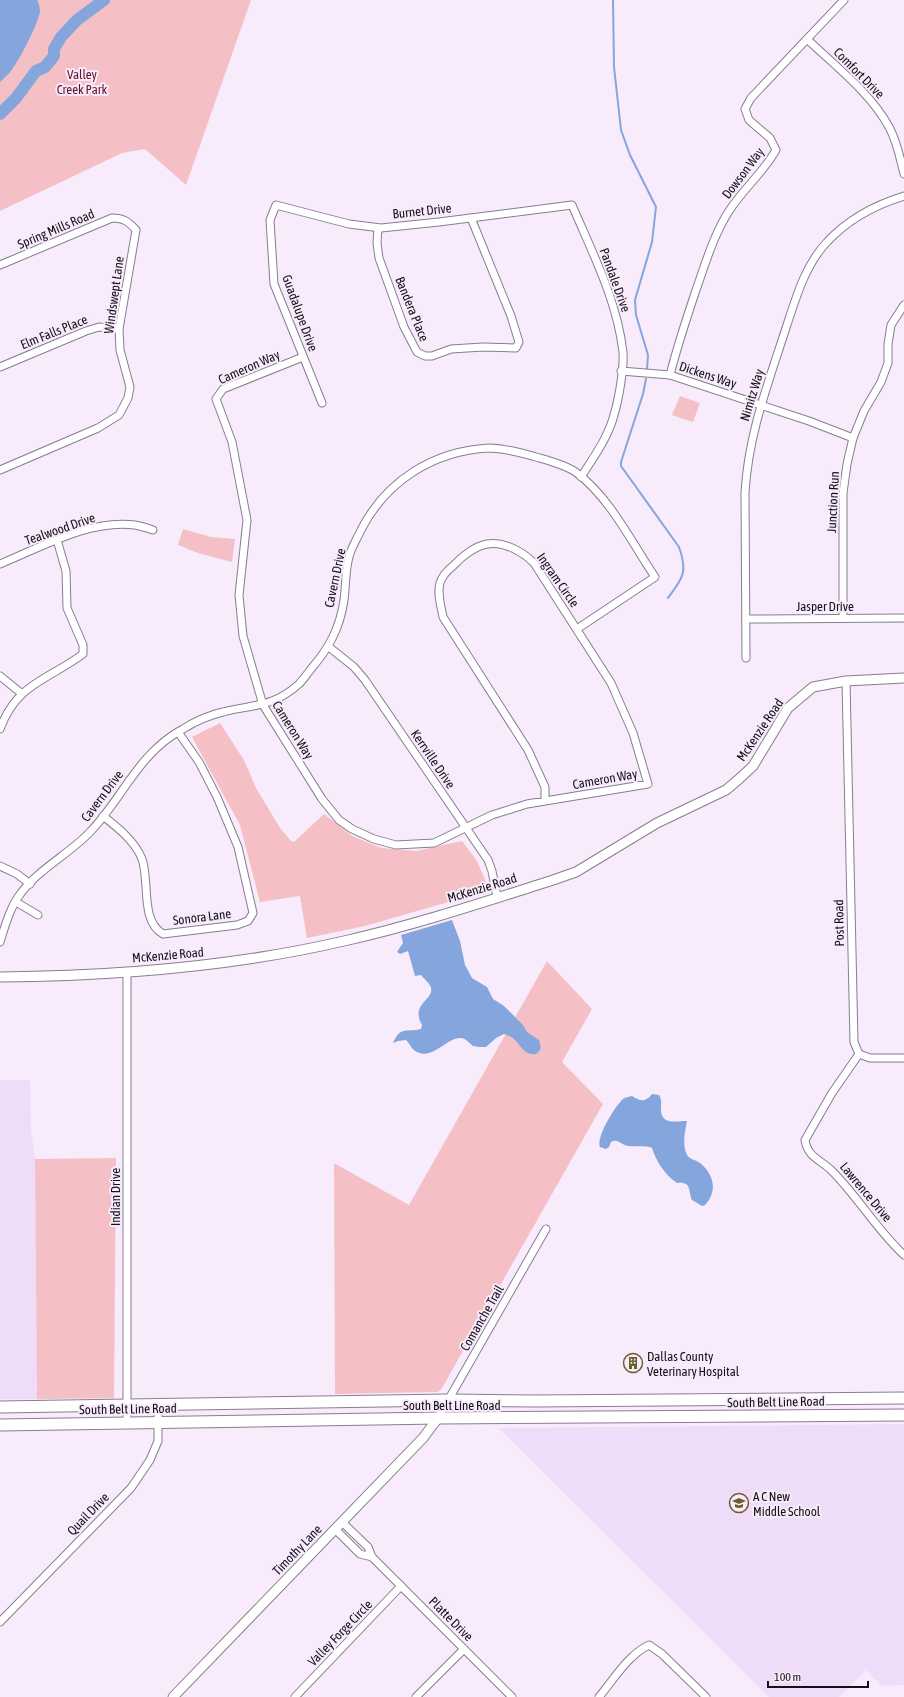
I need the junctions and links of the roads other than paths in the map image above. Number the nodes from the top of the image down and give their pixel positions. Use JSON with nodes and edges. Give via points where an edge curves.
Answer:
{"nodes":[{"id":1,"x":844,"y":0,"type":"edge"},
{"id":2,"x":807,"y":39,"type":"junction"},
{"id":3,"x":904,"y":174,"type":"edge"},
{"id":4,"x":904,"y":196,"type":"edge"},
{"id":5,"x":572,"y":205,"type":"joint"},
{"id":6,"x":276,"y":206,"type":"joint"},
{"id":7,"x":121,"y":218,"type":"joint"},
{"id":8,"x":471,"y":218,"type":"junction"},
{"id":9,"x":378,"y":228,"type":"junction"},
{"id":10,"x":0,"y":265,"type":"edge"},
{"id":11,"x":904,"y":305,"type":"edge"},
{"id":12,"x":119,"y":329,"type":"junction"},
{"id":13,"x":303,"y":357,"type":"junction"},
{"id":14,"x":0,"y":367,"type":"edge"},
{"id":15,"x":621,"y":371,"type":"junction"},
{"id":16,"x":670,"y":375,"type":"junction"},
{"id":17,"x":322,"y":403,"type":"dead end"},
{"id":18,"x":760,"y":405,"type":"junction"},
{"id":19,"x":853,"y":438,"type":"junction"},
{"id":20,"x":0,"y":470,"type":"edge"},
{"id":21,"x":581,"y":477,"type":"junction"},
{"id":22,"x":153,"y":530,"type":"dead end"},
{"id":23,"x":57,"y":540,"type":"junction"},
{"id":24,"x":0,"y":564,"type":"edge"},
{"id":25,"x":844,"y":618,"type":"junction"},
{"id":26,"x":904,"y":618,"type":"edge"},
{"id":27,"x":746,"y":619,"type":"junction"},
{"id":28,"x":577,"y":629,"type":"junction"},
{"id":29,"x":329,"y":647,"type":"junction"},
{"id":30,"x":746,"y":658,"type":"dead end"},
{"id":31,"x":0,"y":676,"type":"edge"},
{"id":32,"x":904,"y":678,"type":"edge"},
{"id":33,"x":846,"y":681,"type":"junction"},
{"id":34,"x":22,"y":693,"type":"junction"},
{"id":35,"x":263,"y":705,"type":"junction"},
{"id":36,"x":0,"y":729,"type":"edge"},
{"id":37,"x":178,"y":732,"type":"junction"},
{"id":38,"x":648,"y":784,"type":"joint"},
{"id":39,"x":544,"y":801,"type":"junction"},
{"id":40,"x":103,"y":816,"type":"junction"},
{"id":41,"x":465,"y":827,"type":"junction"},
{"id":42,"x":0,"y":866,"type":"edge"},
{"id":43,"x":30,"y":884,"type":"junction"},
{"id":44,"x":497,"y":897,"type":"junction"},
{"id":45,"x":16,"y":902,"type":"junction"},
{"id":46,"x":38,"y":914,"type":"dead end"},
{"id":47,"x":0,"y":942,"type":"edge"},
{"id":48,"x":128,"y":972,"type":"junction"},
{"id":49,"x":0,"y":977,"type":"edge"},
{"id":50,"x":859,"y":1054,"type":"junction"},
{"id":51,"x":904,"y":1058,"type":"edge"},
{"id":52,"x":546,"y":1228,"type":"dead end"},
{"id":53,"x":904,"y":1255,"type":"edge"},
{"id":54,"x":904,"y":1398,"type":"edge"},
{"id":55,"x":803,"y":1399,"type":"junction"},
{"id":56,"x":860,"y":1399,"type":"junction"},
{"id":57,"x":871,"y":1399,"type":"junction"},
{"id":58,"x":448,"y":1400,"type":"junction"},
{"id":59,"x":127,"y":1405,"type":"junction"},
{"id":60,"x":158,"y":1405,"type":"junction"},
{"id":61,"x":0,"y":1407,"type":"edge"},
{"id":62,"x":878,"y":1415,"type":"junction"},
{"id":63,"x":904,"y":1415,"type":"edge"},
{"id":64,"x":811,"y":1416,"type":"junction"},
{"id":65,"x":839,"y":1416,"type":"junction"},
{"id":66,"x":438,"y":1418,"type":"junction"},
{"id":67,"x":127,"y":1422,"type":"junction"},
{"id":68,"x":158,"y":1422,"type":"junction"},
{"id":69,"x":0,"y":1425,"type":"edge"},
{"id":70,"x":342,"y":1522,"type":"junction"},
{"id":71,"x":335,"y":1529,"type":"junction"},
{"id":72,"x":372,"y":1557,"type":"junction"},
{"id":73,"x":401,"y":1586,"type":"junction"},
{"id":74,"x":0,"y":1622,"type":"edge"},
{"id":75,"x":464,"y":1649,"type":"junction"},
{"id":76,"x":173,"y":1697,"type":"edge"},
{"id":77,"x":295,"y":1697,"type":"edge"},
{"id":78,"x":416,"y":1697,"type":"edge"},
{"id":79,"x":512,"y":1697,"type":"edge"},
{"id":80,"x":599,"y":1697,"type":"edge"},
{"id":81,"x":706,"y":1697,"type":"edge"}],
"edges":[{"from":1,"to":2,"type":"street","name":"Dowson Way"},
{"from":2,"to":3,"type":"street","name":"Comfort Drive","via":[[864,93],[878,110],[897,145]]},
{"from":2,"to":16,"type":"street","name":"Dowson Way","via":[[751,98],[745,109],[749,120],[770,138],[776,150],[769,163],[730,210],[717,232]]},
{"from":4,"to":18,"type":"street","name":"Nimitz Way","via":[[882,202],[859,215],[827,242],[815,258],[798,291]]},
{"from":5,"to":8,"type":"street","name":"Burnet Drive"},
{"from":5,"to":15,"type":"street","name":"Pandale Drive","via":[[612,300],[623,353]]},
{"from":6,"to":9,"type":"street","name":"Burnet Drive","via":[[349,224]]},
{"from":6,"to":13,"type":"street","name":"Guadalupe Drive","via":[[270,220],[274,284]]},
{"from":7,"to":10,"type":"street","name":"Spring Mills Road","via":[[112,218]]},
{"from":7,"to":12,"type":"street","name":"Windswept Lane","via":[[136,230]]},
{"from":8,"to":9,"type":"street","name":"Burnet Drive"},
{"from":8,"to":9,"type":"street","name":"Bandera Place","via":[[510,316],[519,342],[516,348],[482,347],[451,350],[432,356],[417,352],[404,327],[379,258]]},
{"from":11,"to":19,"type":"street","name":"Junction Run","via":[[891,325],[888,363],[881,382],[864,411]]},
{"from":12,"to":14,"type":"street","name":"Elm Falls Place","via":[[99,328],[86,331]]},
{"from":12,"to":20,"type":"street","name":"Windswept Lane","via":[[120,350],[130,387],[120,415],[98,428]]},
{"from":13,"to":17,"type":"street","name":"Guadalupe Drive"},
{"from":13,"to":35,"type":"street","name":"Cameron Way","via":[[223,389],[216,399],[232,442],[247,520],[239,594],[243,636]]},
{"from":15,"to":16,"type":"street","name":"Dickens Way"},
{"from":15,"to":21,"type":"street","name":"Pandale Drive","via":[[614,416],[603,442]]},
{"from":16,"to":18,"type":"street","name":"Dickens Way"},
{"from":18,"to":19,"type":"street","name":"Dickens Way"},
{"from":18,"to":27,"type":"street","name":"Nimitz Way","via":[[749,451],[745,486]]},
{"from":19,"to":25,"type":"street","name":"Junction Run","via":[[843,493]]},
{"from":21,"to":28,"type":"street","name":"Cavern Drive","via":[[603,498],[655,577]]},
{"from":21,"to":29,"type":"street","name":"Cavern Drive","via":[[576,472],[553,462],[490,448],[450,455],[414,471],[388,492],[371,511],[360,532],[349,557],[344,603]]},
{"from":22,"to":23,"type":"street","name":"Tealwood Drive","via":[[136,525],[117,524],[90,528]]},
{"from":23,"to":24,"type":"street","name":"Tealwood Drive"},
{"from":23,"to":34,"type":"street","via":[[66,571],[67,608],[83,645],[83,654]]},
{"from":25,"to":26,"type":"street","name":"Jasper Drive"},
{"from":25,"to":27,"type":"street","name":"Jasper Drive"},
{"from":27,"to":30,"type":"street","name":"Nimitz Way"},
{"from":28,"to":38,"type":"street","name":"Ingram Circle","via":[[611,683],[633,733]]},
{"from":28,"to":39,"type":"street","name":"Ingram Circle","via":[[534,563],[521,552],[505,546],[487,544],[473,550],[456,562],[440,582],[439,596],[443,616],[528,750],[545,787]]},
{"from":29,"to":35,"type":"street","name":"Cavern Drive","via":[[299,684],[274,701]]},
{"from":29,"to":41,"type":"street","name":"Kerrville Drive","via":[[354,667],[365,680]]},
{"from":31,"to":34,"type":"street"},
{"from":32,"to":33,"type":"street","name":"McKenzie Road"},
{"from":33,"to":44,"type":"street","name":"McKenzie Road","via":[[813,687],[788,708],[753,766],[726,790],[657,823],[576,872]]},
{"from":33,"to":50,"type":"street","name":"Post Road","via":[[854,1042]]},
{"from":34,"to":36,"type":"street","via":[[7,712]]},
{"from":35,"to":37,"type":"street","name":"Cavern Drive","via":[[221,712]]},
{"from":35,"to":41,"type":"street","name":"Cameron Way","via":[[322,799],[339,820],[352,829],[396,845],[434,843]]},
{"from":37,"to":40,"type":"street","name":"Cavern Drive","via":[[163,742],[139,765]]},
{"from":37,"to":40,"type":"street","name":"Sonora Lane","via":[[217,797],[238,847],[253,913],[248,921],[236,925],[163,934],[158,931],[149,913],[142,859],[122,832]]},
{"from":38,"to":39,"type":"street","name":"Cameron Way"},
{"from":39,"to":41,"type":"street","name":"Cameron Way","via":[[492,815]]},
{"from":40,"to":43,"type":"street","name":"Cavern Drive","via":[[90,832]]},
{"from":41,"to":44,"type":"street","name":"Kerrville Drive","via":[[488,860]]},
{"from":42,"to":43,"type":"street"},
{"from":43,"to":45,"type":"street","name":"Cavern Drive"},
{"from":44,"to":48,"type":"street","name":"McKenzie Road","via":[[386,930],[292,952],[212,964]]},
{"from":45,"to":46,"type":"street"},
{"from":45,"to":47,"type":"street","name":"Cavern Drive","via":[[6,921]]},
{"from":48,"to":49,"type":"street","name":"McKenzie Road"},
{"from":48,"to":59,"type":"street","name":"Indian Drive"},
{"from":50,"to":51,"type":"street","via":[[870,1058]]},
{"from":50,"to":53,"type":"street","name":"Lawrence Drive","via":[[832,1093],[805,1140],[806,1148],[841,1180]]},
{"from":52,"to":58,"type":"street","name":"Comanche Trail"},
{"from":54,"to":57,"type":"main road","name":"South Belt Line Road"},
{"from":55,"to":56,"type":"main road","name":"South Belt Line Road"},
{"from":55,"to":58,"type":"main road","name":"South Belt Line Road"},
{"from":55,"to":64,"type":"main road"},
{"from":56,"to":57,"type":"main road","name":"South Belt Line Road"},
{"from":56,"to":65,"type":"main road"},
{"from":57,"to":62,"type":"main road","via":[[877,1407]]},
{"from":58,"to":60,"type":"main road","name":"South Belt Line Road"},
{"from":58,"to":66,"type":"street","name":"Comanche Trail"},
{"from":59,"to":60,"type":"main road","name":"South Belt Line Road"},
{"from":59,"to":61,"type":"main road","name":"South Belt Line Road"},
{"from":59,"to":67,"type":"street","name":"Indian Drive"},
{"from":60,"to":68,"type":"street","name":"Quail Drive"},
{"from":62,"to":63,"type":"main road","name":"South Belt Line Road"},
{"from":62,"to":65,"type":"main road","name":"South Belt Line Road"},
{"from":64,"to":65,"type":"main road","name":"South Belt Line Road"},
{"from":64,"to":66,"type":"main road","name":"South Belt Line Road"},
{"from":66,"to":68,"type":"main road","name":"South Belt Line Road"},
{"from":66,"to":70,"type":"street","name":"Timothy Lane","via":[[423,1438]]},
{"from":67,"to":68,"type":"main road","name":"South Belt Line Road"},
{"from":67,"to":69,"type":"main road","name":"South Belt Line Road"},
{"from":68,"to":74,"type":"street","name":"Quail Drive","via":[[158,1441],[150,1460],[131,1488]]},
{"from":70,"to":71,"type":"street","name":"Timothy Lane"},
{"from":70,"to":72,"type":"street","name":"Platte Drive","via":[[368,1547]]},
{"from":71,"to":72,"type":"street","name":"Platte Drive","via":[[360,1554]]},
{"from":71,"to":76,"type":"street","name":"Timothy Lane"},
{"from":72,"to":73,"type":"street","name":"Platte Drive"},
{"from":73,"to":75,"type":"street","name":"Platte Drive"},
{"from":73,"to":77,"type":"street","name":"Valley Forge Circle"},
{"from":75,"to":78,"type":"street"},
{"from":75,"to":79,"type":"street","name":"Platte Drive"},
{"from":80,"to":81,"type":"street","via":[[633,1656],[649,1645],[662,1654]]}]}
